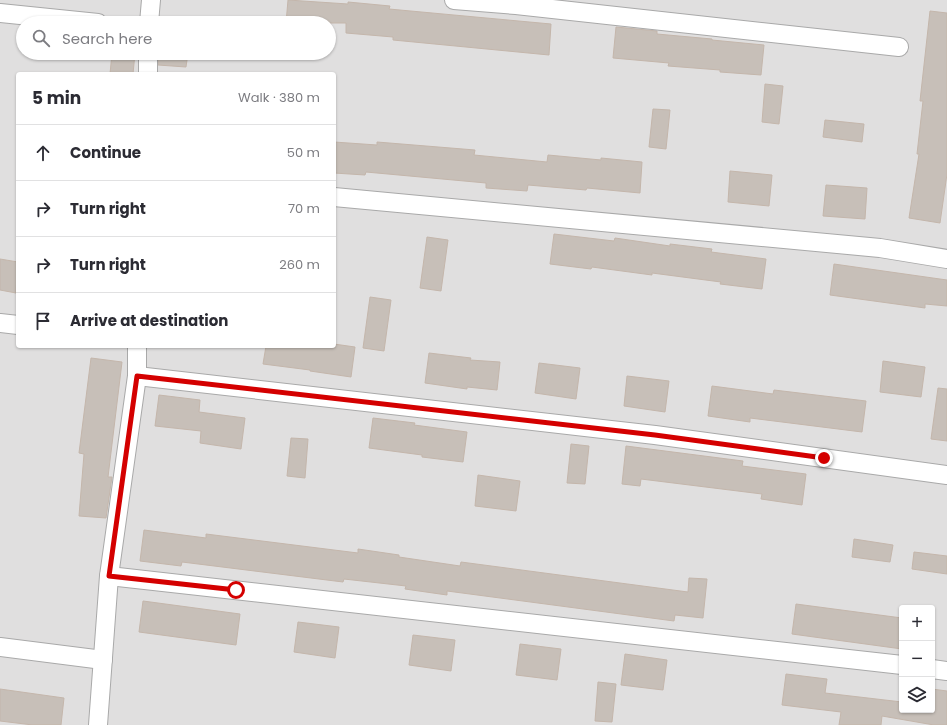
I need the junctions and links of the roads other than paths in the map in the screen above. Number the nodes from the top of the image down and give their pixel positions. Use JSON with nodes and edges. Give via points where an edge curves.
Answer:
{"nodes":[{"id":1,"x":151,"y":0,"type":"edge"},
{"id":2,"x":454,"y":0,"type":"edge"},
{"id":3,"x":0,"y":13,"type":"edge"},
{"id":4,"x":29,"y":16,"type":"edge"},
{"id":5,"x":150,"y":16,"type":"edge"},
{"id":6,"x":899,"y":46,"type":"dead end"},
{"id":7,"x":148,"y":60,"type":"edge"},
{"id":8,"x":148,"y":72,"type":"edge"},
{"id":9,"x":336,"y":197,"type":"edge"},
{"id":10,"x":947,"y":259,"type":"edge"},
{"id":11,"x":0,"y":323,"type":"edge"},
{"id":12,"x":16,"y":325,"type":"edge"},
{"id":13,"x":137,"y":348,"type":"edge"},
{"id":14,"x":137,"y":376,"type":"junction"},
{"id":15,"x":947,"y":476,"type":"edge"},
{"id":16,"x":109,"y":576,"type":"junction"},
{"id":17,"x":0,"y":647,"type":"edge"},
{"id":18,"x":103,"y":660,"type":"junction"},
{"id":19,"x":899,"y":665,"type":"edge"},
{"id":20,"x":935,"y":669,"type":"edge"},
{"id":21,"x":947,"y":670,"type":"edge"},
{"id":22,"x":98,"y":725,"type":"edge"}],
"edges":[{"from":1,"to":5,"type":"street"},
{"from":2,"to":6,"type":"street"},
{"from":3,"to":4,"type":"street"},
{"from":7,"to":8,"type":"street"},
{"from":9,"to":10,"type":"street","via":[[880,248]]},
{"from":11,"to":12,"type":"street"},
{"from":13,"to":14,"type":"street"},
{"from":14,"to":15,"type":"street","via":[[655,435]]},
{"from":14,"to":16,"type":"street"},
{"from":16,"to":18,"type":"street"},
{"from":16,"to":19,"type":"street"},
{"from":17,"to":18,"type":"street"},
{"from":18,"to":22,"type":"street"},
{"from":20,"to":21,"type":"street"}]}
